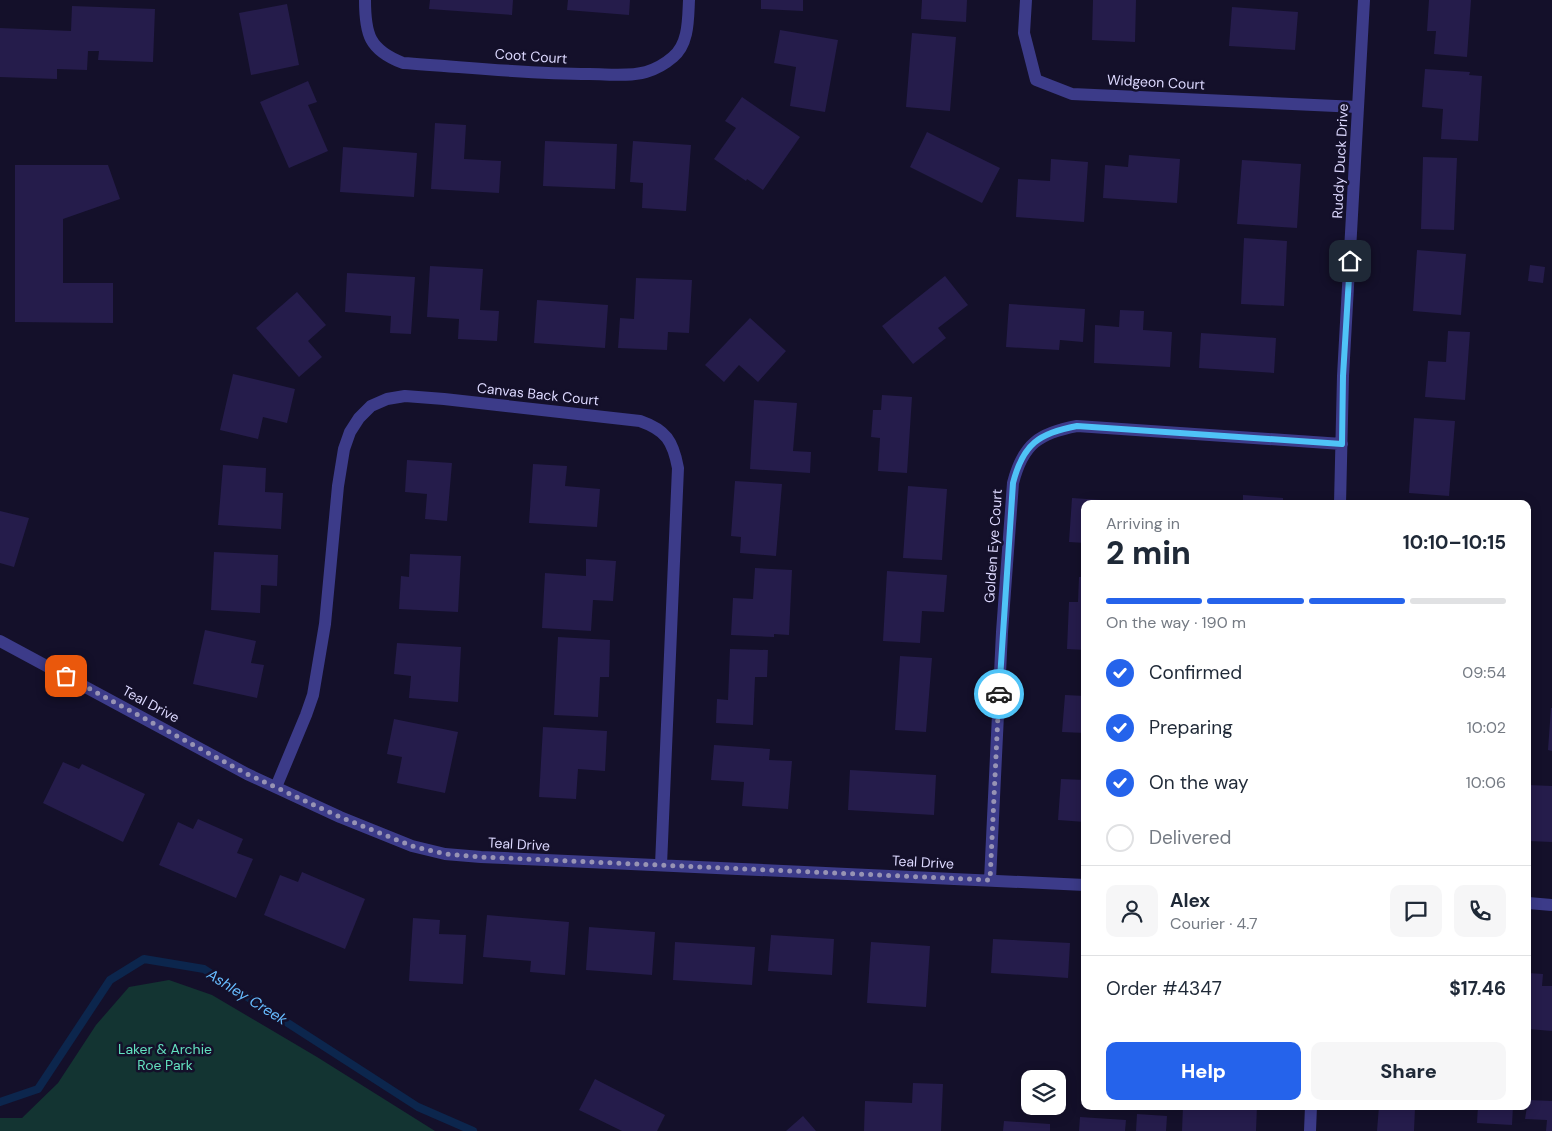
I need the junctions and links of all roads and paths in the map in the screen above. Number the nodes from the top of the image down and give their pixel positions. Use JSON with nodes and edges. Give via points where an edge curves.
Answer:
{"nodes":[{"id":1,"x":365,"y":0,"type":"edge"},
{"id":2,"x":689,"y":0,"type":"edge"},
{"id":3,"x":1026,"y":0,"type":"edge"},
{"id":4,"x":1364,"y":0,"type":"edge"},
{"id":5,"x":1358,"y":107,"type":"junction"},
{"id":6,"x":1342,"y":444,"type":"junction"},
{"id":7,"x":1340,"y":500,"type":"edge"},
{"id":8,"x":0,"y":641,"type":"edge"},
{"id":9,"x":276,"y":787,"type":"junction"},
{"id":10,"x":661,"y":865,"type":"junction"},
{"id":11,"x":990,"y":880,"type":"junction"},
{"id":12,"x":1081,"y":884,"type":"edge"},
{"id":13,"x":1531,"y":903,"type":"edge"},
{"id":14,"x":1552,"y":905,"type":"edge"},
{"id":15,"x":1311,"y":1110,"type":"edge"},
{"id":16,"x":1310,"y":1131,"type":"edge"}],
"edges":[{"from":1,"to":2,"type":"street","name":"Coot Court","via":[[365,24],[372,44],[387,57],[403,63],[566,74],[628,74],[662,66],[675,56],[684,42],[688,26]]},
{"from":3,"to":5,"type":"street","name":"Widgeon Court","via":[[1024,33],[1036,80],[1072,94]]},
{"from":4,"to":5,"type":"street","name":"Ruddy Duck Drive"},
{"from":5,"to":6,"type":"street","name":"Ruddy Duck Drive"},
{"from":6,"to":7,"type":"street","name":"Ruddy Duck Drive"},
{"from":6,"to":11,"type":"street","name":"Golden Eye Court","via":[[1077,426],[1042,436],[1028,447],[1018,464],[1013,483]]},
{"from":8,"to":9,"type":"street","name":"Teal Drive"},
{"from":9,"to":10,"type":"street","name":"Teal Drive","via":[[412,846],[445,854]]},
{"from":9,"to":10,"type":"street","name":"Canvas Back Court","via":[[312,695],[325,624],[344,449],[358,418],[371,406],[405,396],[640,421],[656,427],[668,438],[678,468]]},
{"from":10,"to":11,"type":"street","name":"Teal Drive"},
{"from":11,"to":12,"type":"street","name":"Teal Drive"},
{"from":13,"to":14,"type":"street"},
{"from":15,"to":16,"type":"street"}]}
